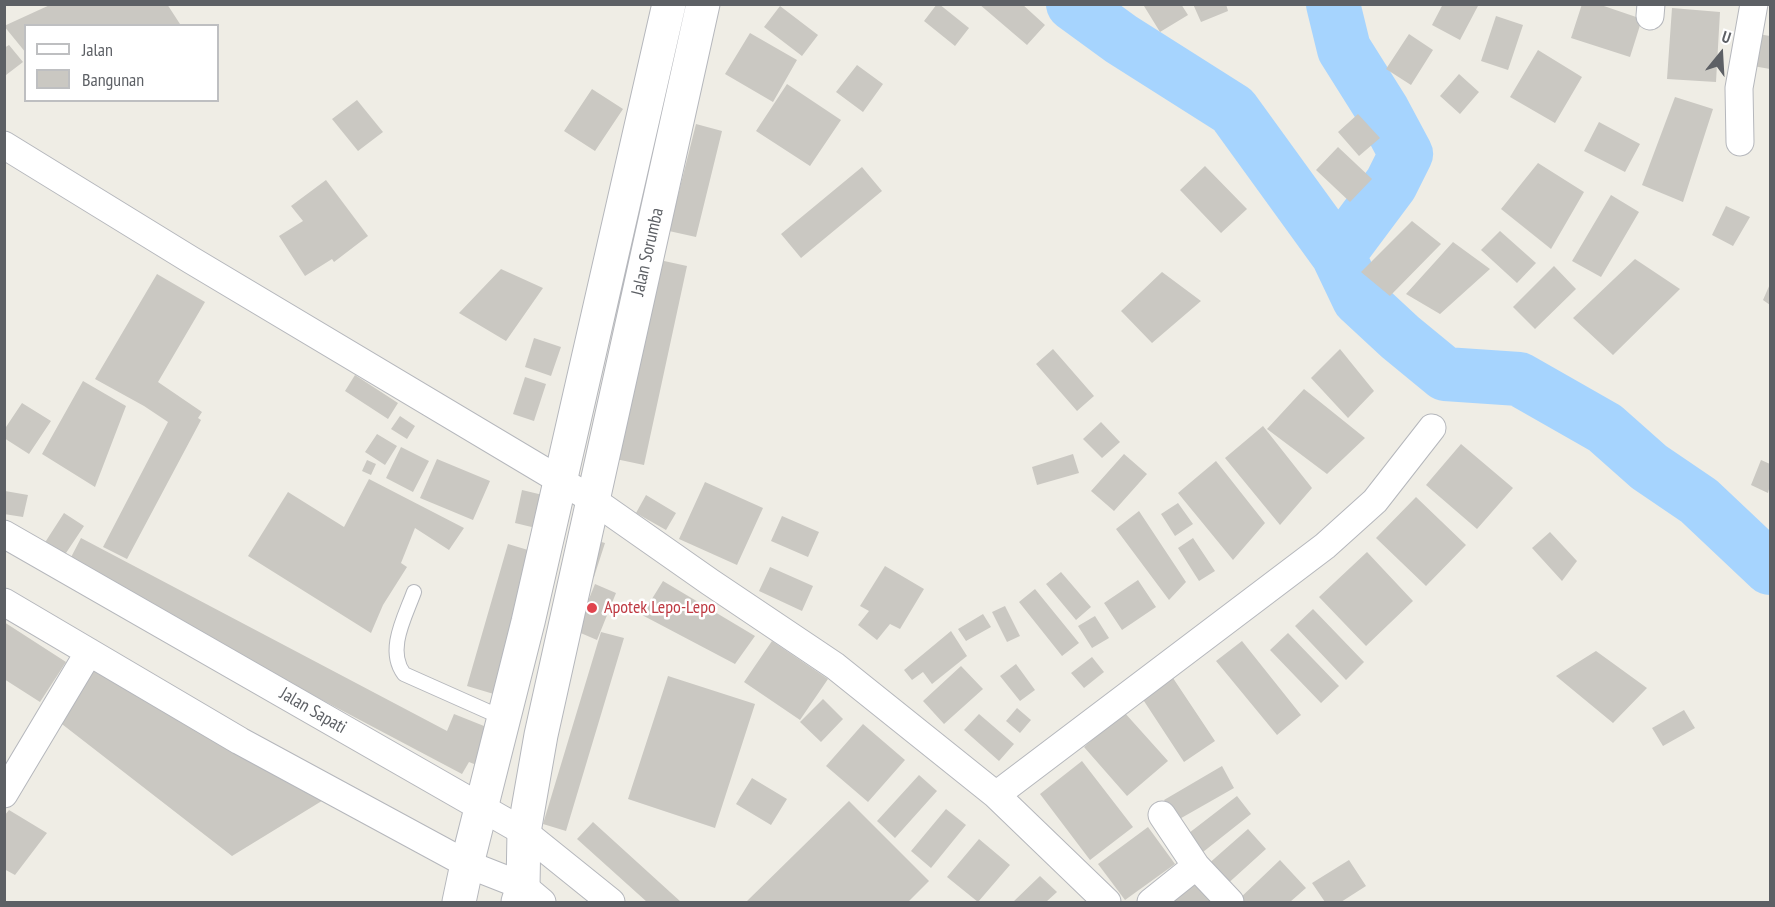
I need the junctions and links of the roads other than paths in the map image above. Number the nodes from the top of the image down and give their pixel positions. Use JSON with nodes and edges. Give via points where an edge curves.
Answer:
{"nodes":[{"id":1,"x":669,"y":4,"type":"edge"},
{"id":2,"x":703,"y":4,"type":"edge"},
{"id":3,"x":1754,"y":4,"type":"edge"},
{"id":4,"x":1740,"y":141,"type":"dead end"},
{"id":5,"x":4,"y":145,"type":"edge"},
{"id":6,"x":1432,"y":428,"type":"dead end"},
{"id":7,"x":561,"y":481,"type":"junction"},
{"id":8,"x":592,"y":500,"type":"junction"},
{"id":9,"x":4,"y":534,"type":"edge"},
{"id":10,"x":414,"y":592,"type":"dead end"},
{"id":11,"x":4,"y":602,"type":"edge"},
{"id":12,"x":88,"y":652,"type":"junction"},
{"id":13,"x":505,"y":719,"type":"junction"},
{"id":14,"x":4,"y":794,"type":"edge"},
{"id":15,"x":996,"y":795,"type":"junction"},
{"id":16,"x":482,"y":808,"type":"junction"},
{"id":17,"x":1162,"y":815,"type":"dead end"},
{"id":18,"x":524,"y":832,"type":"junction"},
{"id":19,"x":467,"y":864,"type":"junction"},
{"id":20,"x":1197,"y":866,"type":"junction"},
{"id":21,"x":528,"y":897,"type":"edge"},
{"id":22,"x":459,"y":903,"type":"edge"},
{"id":23,"x":611,"y":903,"type":"edge"},
{"id":24,"x":1107,"y":903,"type":"edge"},
{"id":25,"x":1151,"y":903,"type":"edge"},
{"id":26,"x":1230,"y":903,"type":"edge"}],
"edges":[{"from":1,"to":7,"type":"street"},
{"from":2,"to":8,"type":"street","name":"Jalan Sorumba"},
{"from":3,"to":4,"type":"street","via":[[1739,88]]},
{"from":5,"to":7,"type":"street"},
{"from":6,"to":15,"type":"street","via":[[1375,501],[1325,546]]},
{"from":7,"to":8,"type":"street"},
{"from":7,"to":13,"type":"street"},
{"from":8,"to":15,"type":"street","via":[[835,666]]},
{"from":8,"to":18,"type":"street","name":"Jalan Sorumba"},
{"from":9,"to":16,"type":"street","name":"Jalan Sapati"},
{"from":10,"to":13,"type":"lane","via":[[396,642],[398,666],[404,674]]},
{"from":11,"to":12,"type":"street"},
{"from":12,"to":14,"type":"street"},
{"from":12,"to":19,"type":"street","via":[[240,741]]},
{"from":13,"to":16,"type":"street"},
{"from":15,"to":24,"type":"street"},
{"from":16,"to":18,"type":"street","name":"Jalan Sapati"},
{"from":16,"to":19,"type":"street"},
{"from":17,"to":20,"type":"street"},
{"from":18,"to":21,"type":"street","name":"Jalan Sorumba"},
{"from":18,"to":23,"type":"street","name":"Jalan Sapati"},
{"from":19,"to":21,"type":"street"},
{"from":19,"to":22,"type":"street"},
{"from":20,"to":25,"type":"street"},
{"from":20,"to":26,"type":"street"}]}
